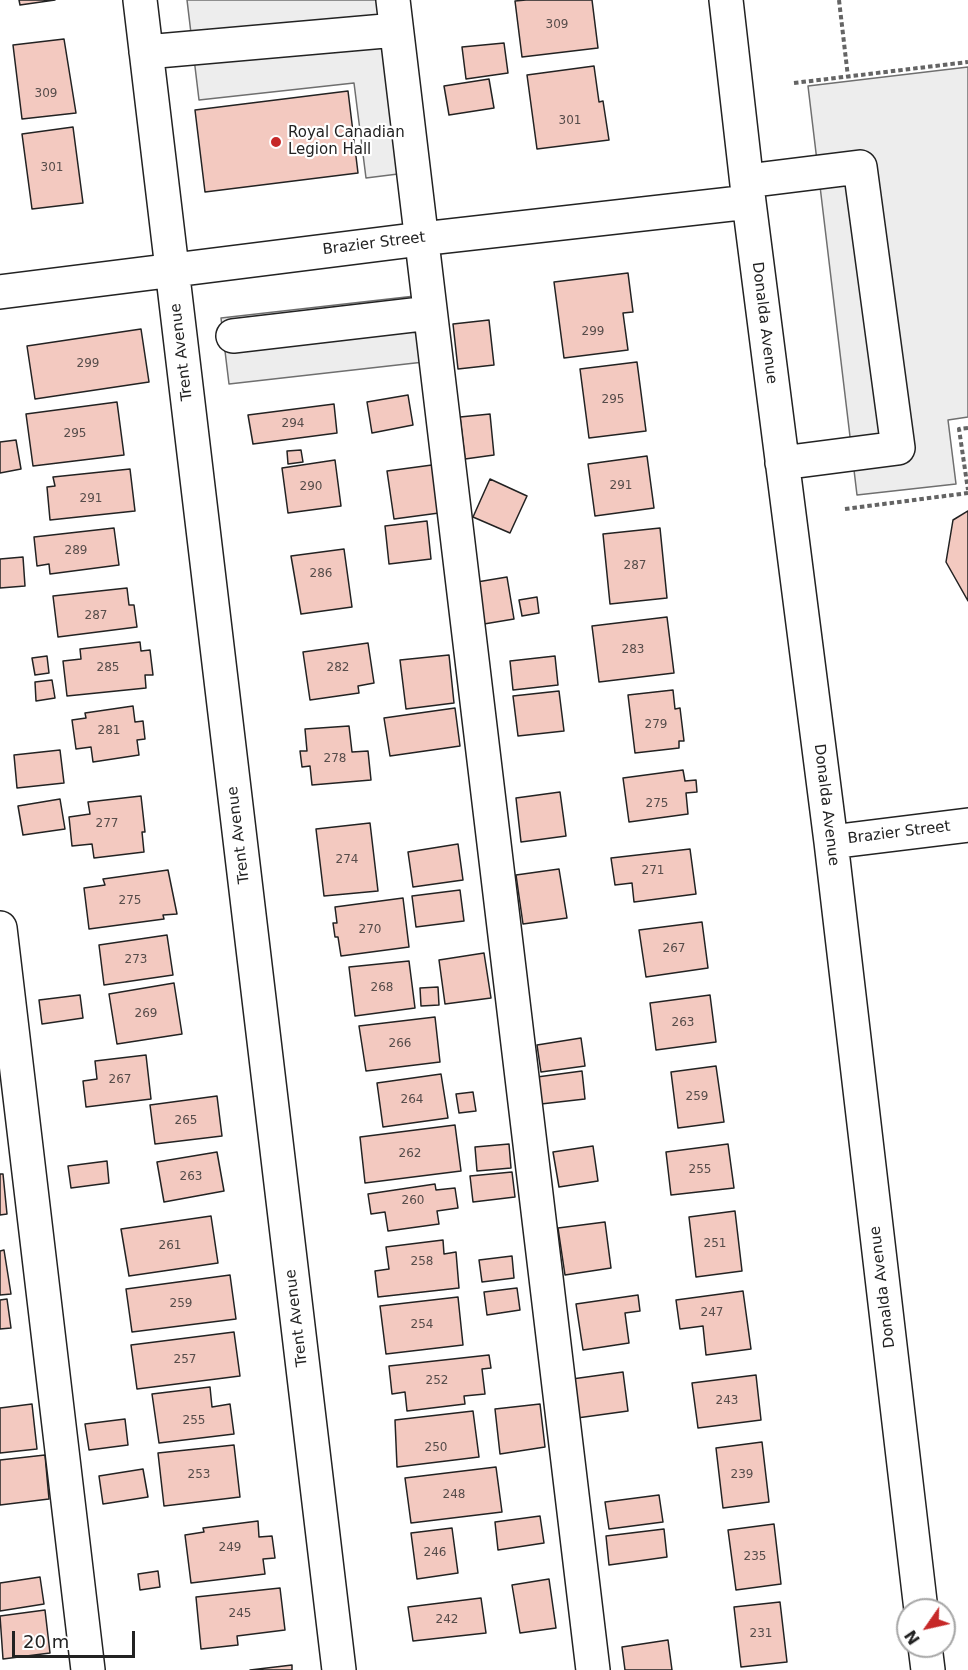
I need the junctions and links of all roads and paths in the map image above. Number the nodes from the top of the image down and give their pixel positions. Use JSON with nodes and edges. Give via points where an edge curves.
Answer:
{"nodes":[{"id":1,"x":140,"y":0,"type":"edge"},
{"id":2,"x":726,"y":0,"type":"edge"},
{"id":3,"x":839,"y":0,"type":"edge"},
{"id":4,"x":395,"y":15,"type":"edge"},
{"id":5,"x":146,"y":52,"type":"junction"},
{"id":6,"x":968,"y":62,"type":"edge"},
{"id":7,"x":848,"y":77,"type":"junction"},
{"id":8,"x":794,"y":83,"type":"dead end"},
{"id":9,"x":748,"y":191,"type":"junction"},
{"id":10,"x":421,"y":238,"type":"junction"},
{"id":11,"x":172,"y":270,"type":"junction"},
{"id":12,"x":0,"y":292,"type":"edge"},
{"id":13,"x":429,"y":313,"type":"junction"},
{"id":14,"x":233,"y":336,"type":"dead end"},
{"id":15,"x":968,"y":428,"type":"edge"},
{"id":16,"x":782,"y":463,"type":"junction"},
{"id":17,"x":968,"y":491,"type":"edge"},
{"id":18,"x":845,"y":509,"type":"dead end"},
{"id":19,"x":968,"y":825,"type":"edge"},
{"id":20,"x":831,"y":842,"type":"junction"},
{"id":21,"x":0,"y":928,"type":"edge"},
{"id":22,"x":920,"y":1598,"type":"edge"},
{"id":23,"x":88,"y":1670,"type":"edge"},
{"id":24,"x":339,"y":1670,"type":"edge"},
{"id":25,"x":593,"y":1670,"type":"edge"}],
"edges":[{"from":1,"to":5,"type":"street","name":"Trent Avenue"},
{"from":2,"to":9,"type":"street","name":"Donalda Avenue"},
{"from":3,"to":7,"type":"path"},
{"from":4,"to":5,"type":"street"},
{"from":4,"to":10,"type":"street"},
{"from":5,"to":11,"type":"street","name":"Trent Avenue"},
{"from":6,"to":7,"type":"path"},
{"from":7,"to":8,"type":"path"},
{"from":9,"to":10,"type":"street","name":"Brazier Street"},
{"from":9,"to":16,"type":"street","name":"Donalda Avenue"},
{"from":9,"to":16,"type":"street","name":"Brazier Street","via":[[860,166],[898,448]]},
{"from":10,"to":11,"type":"street","name":"Brazier Street"},
{"from":10,"to":13,"type":"street"},
{"from":11,"to":12,"type":"street","name":"Brazier Street"},
{"from":11,"to":24,"type":"street","name":"Trent Avenue"},
{"from":13,"to":14,"type":"street"},
{"from":13,"to":25,"type":"street"},
{"from":15,"to":17,"type":"path","via":[[959,429]]},
{"from":16,"to":20,"type":"street","name":"Donalda Avenue"},
{"from":17,"to":18,"type":"path"},
{"from":19,"to":20,"type":"street","name":"Brazier Street"},
{"from":20,"to":22,"type":"street","name":"Donalda Avenue"},
{"from":21,"to":23,"type":"street"}]}
